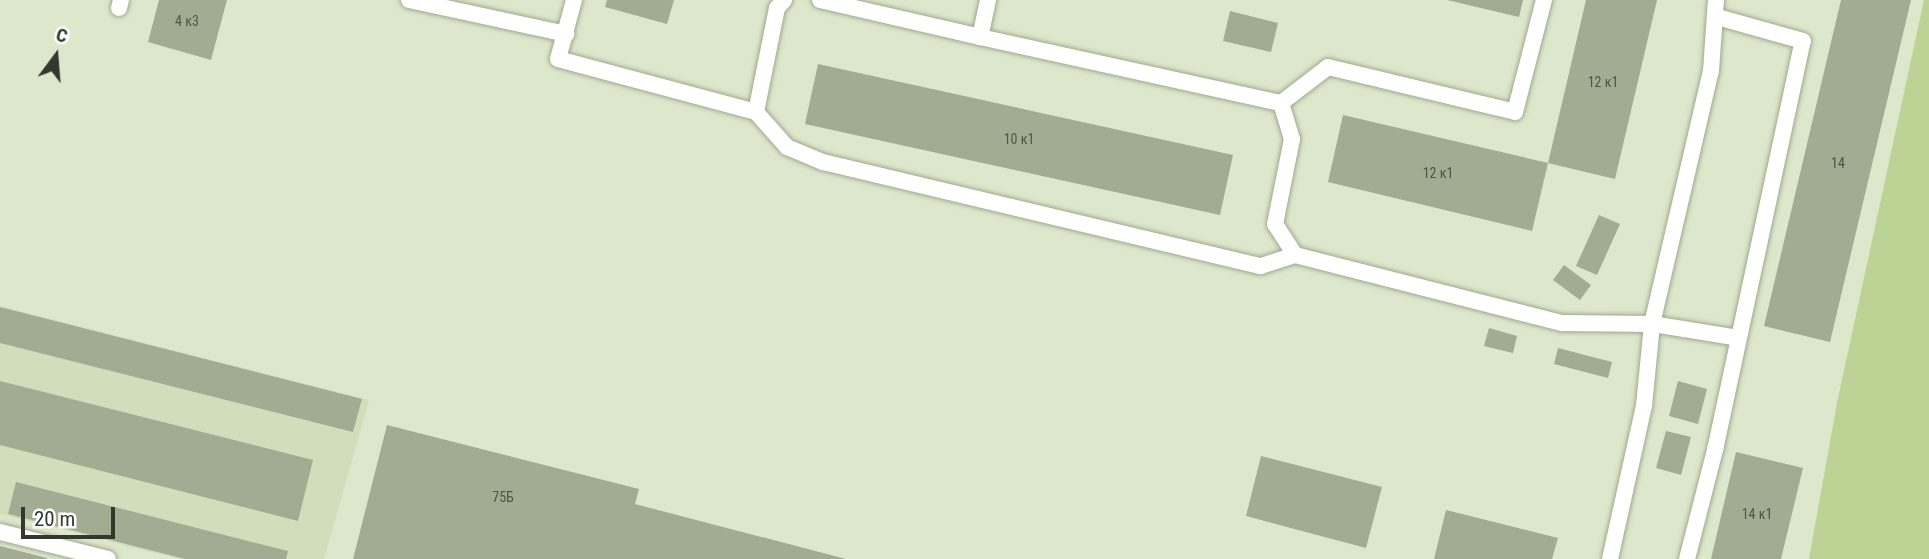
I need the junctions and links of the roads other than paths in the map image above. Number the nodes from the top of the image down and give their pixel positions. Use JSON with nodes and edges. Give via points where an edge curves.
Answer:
{"nodes":[{"id":1,"x":410,"y":0,"type":"edge"},
{"id":2,"x":574,"y":0,"type":"edge"},
{"id":3,"x":784,"y":0,"type":"edge"},
{"id":4,"x":820,"y":0,"type":"edge"},
{"id":5,"x":988,"y":0,"type":"edge"},
{"id":6,"x":1544,"y":0,"type":"edge"},
{"id":7,"x":1716,"y":0,"type":"edge"},
{"id":8,"x":1717,"y":17,"type":"junction"},
{"id":9,"x":566,"y":34,"type":"junction"},
{"id":10,"x":980,"y":37,"type":"junction"},
{"id":11,"x":1282,"y":103,"type":"junction"},
{"id":12,"x":756,"y":112,"type":"junction"},
{"id":13,"x":1295,"y":255,"type":"junction"},
{"id":14,"x":1653,"y":324,"type":"junction"},
{"id":15,"x":1738,"y":338,"type":"junction"},
{"id":16,"x":0,"y":531,"type":"edge"},
{"id":17,"x":108,"y":559,"type":"edge"},
{"id":18,"x":1610,"y":559,"type":"edge"},
{"id":19,"x":1687,"y":559,"type":"edge"}],
"edges":[{"from":1,"to":9,"type":"lane"},
{"from":2,"to":9,"type":"lane"},
{"from":3,"to":12,"type":"lane","via":[[777,8]]},
{"from":4,"to":10,"type":"lane"},
{"from":5,"to":10,"type":"lane"},
{"from":6,"to":11,"type":"lane","via":[[1515,112],[1328,67]]},
{"from":7,"to":8,"type":"lane"},
{"from":8,"to":14,"type":"lane","via":[[1711,71]]},
{"from":8,"to":15,"type":"lane","via":[[1803,41]]},
{"from":9,"to":12,"type":"lane","via":[[558,59]]},
{"from":10,"to":11,"type":"lane"},
{"from":11,"to":13,"type":"lane","via":[[1292,139],[1275,224]]},
{"from":12,"to":13,"type":"lane","via":[[787,147],[823,162],[1261,266]]},
{"from":13,"to":14,"type":"lane","via":[[1562,323]]},
{"from":14,"to":15,"type":"lane"},
{"from":14,"to":18,"type":"lane","via":[[1644,406]]},
{"from":15,"to":19,"type":"lane"},
{"from":16,"to":17,"type":"lane"}]}
